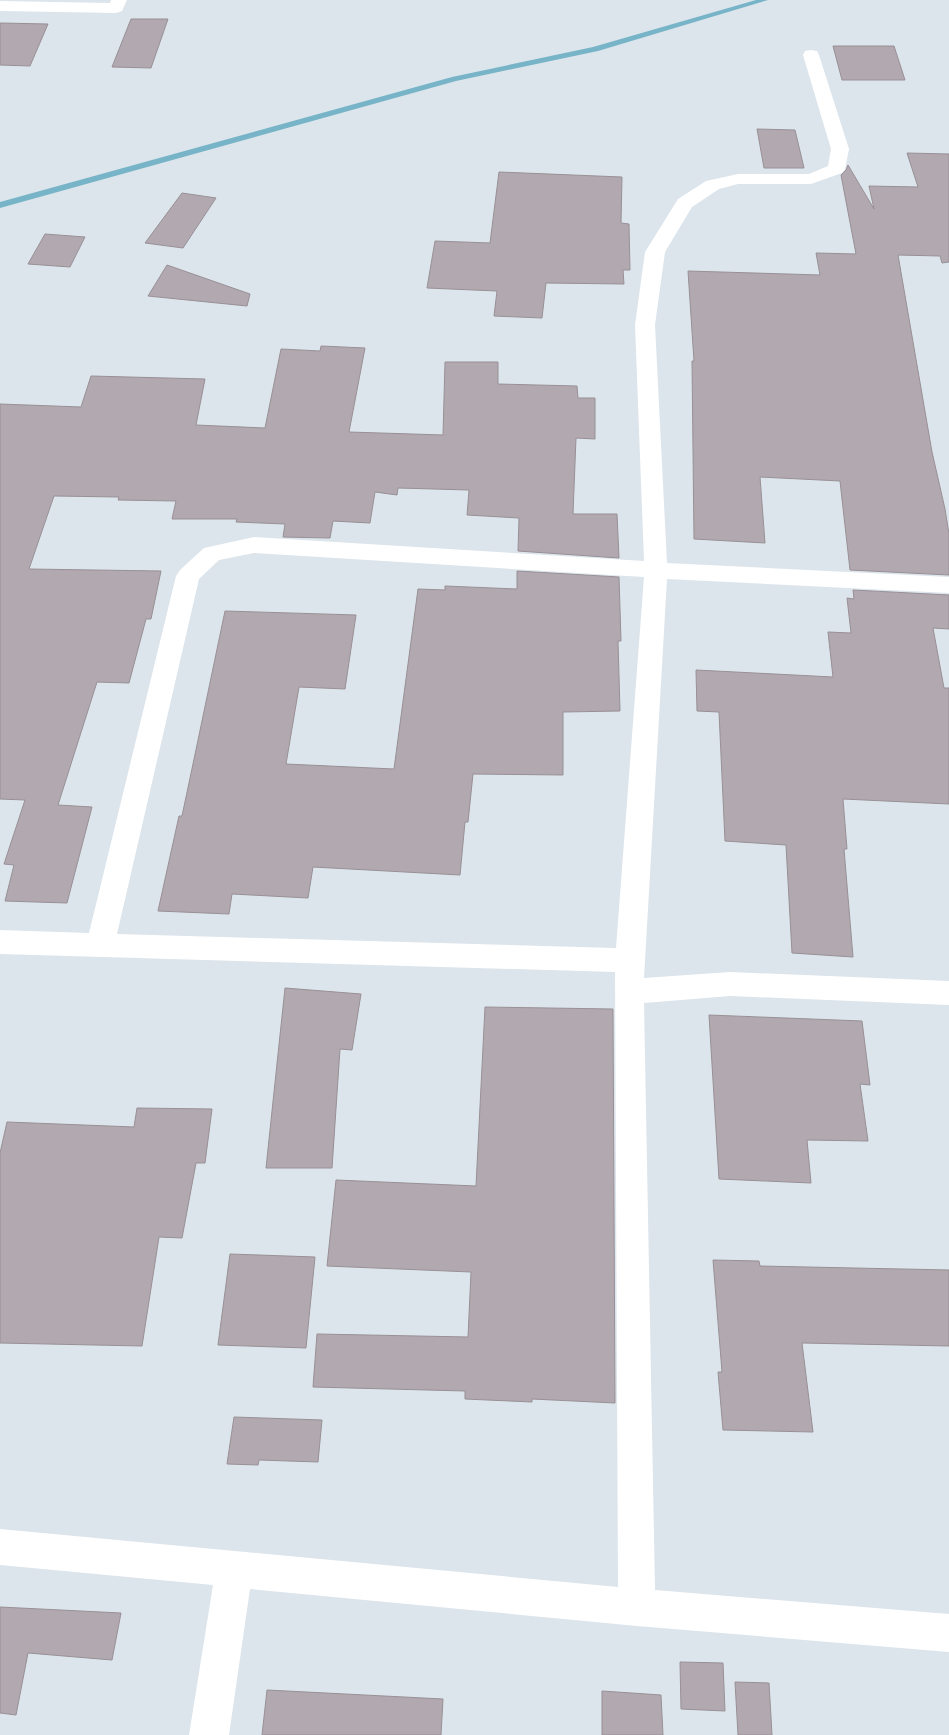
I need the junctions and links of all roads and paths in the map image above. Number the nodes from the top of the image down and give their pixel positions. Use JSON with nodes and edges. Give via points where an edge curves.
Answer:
{"nodes":[{"id":1,"x":119,"y":0,"type":"edge"},
{"id":2,"x":0,"y":6,"type":"edge"},
{"id":3,"x":811,"y":55,"type":"dead end"},
{"id":4,"x":656,"y":570,"type":"junction"},
{"id":5,"x":949,"y":585,"type":"edge"},
{"id":6,"x":0,"y":942,"type":"edge"},
{"id":7,"x":100,"y":945,"type":"junction"},
{"id":8,"x":629,"y":960,"type":"junction"},
{"id":9,"x":629,"y":992,"type":"junction"},
{"id":10,"x":949,"y":993,"type":"edge"},
{"id":11,"x":0,"y":1547,"type":"edge"},
{"id":12,"x":234,"y":1569,"type":"junction"},
{"id":13,"x":637,"y":1607,"type":"junction"},
{"id":14,"x":949,"y":1633,"type":"edge"},
{"id":15,"x":209,"y":1735,"type":"edge"}],
"edges":[{"from":1,"to":2,"type":"street","via":[[116,8]]},
{"from":3,"to":4,"type":"street","via":[[840,149],[836,170],[811,179],[738,180],[713,185],[685,203],[655,252],[645,325]]},
{"from":4,"to":5,"type":"street"},
{"from":4,"to":7,"type":"street","via":[[254,545],[212,554],[188,576]]},
{"from":4,"to":8,"type":"street"},
{"from":6,"to":7,"type":"street"},
{"from":7,"to":8,"type":"street"},
{"from":8,"to":9,"type":"street"},
{"from":9,"to":10,"type":"street","via":[[730,984]]},
{"from":9,"to":13,"type":"street"},
{"from":11,"to":12,"type":"street"},
{"from":12,"to":13,"type":"street"},
{"from":12,"to":15,"type":"street"},
{"from":13,"to":14,"type":"street"}]}
